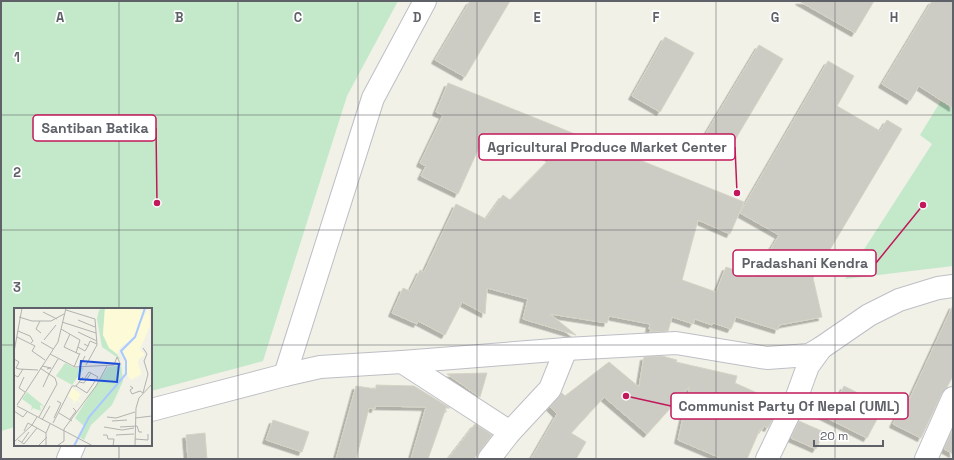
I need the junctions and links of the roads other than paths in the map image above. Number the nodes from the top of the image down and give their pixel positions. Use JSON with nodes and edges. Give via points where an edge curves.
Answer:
{"nodes":[{"id":1,"x":425,"y":1,"type":"edge"},
{"id":2,"x":953,"y":286,"type":"edge"},
{"id":3,"x":821,"y":348,"type":"junction"},
{"id":4,"x":566,"y":349,"type":"junction"},
{"id":5,"x":402,"y":362,"type":"junction"},
{"id":6,"x":285,"y":375,"type":"junction"},
{"id":7,"x":953,"y":398,"type":"edge"},
{"id":8,"x":152,"y":410,"type":"edge"},
{"id":9,"x":510,"y":432,"type":"junction"},
{"id":10,"x":74,"y":446,"type":"edge"},
{"id":11,"x":68,"y":459,"type":"edge"},
{"id":12,"x":489,"y":459,"type":"edge"},
{"id":13,"x":767,"y":459,"type":"edge"},
{"id":14,"x":926,"y":459,"type":"edge"}],
"edges":[{"from":1,"to":6,"type":"street","via":[[373,98]]},
{"from":2,"to":3,"type":"street","via":[[899,300],[869,315]]},
{"from":3,"to":4,"type":"street","via":[[809,355],[767,358],[676,343]]},
{"from":3,"to":13,"type":"street","via":[[808,366],[796,399]]},
{"from":4,"to":5,"type":"street"},
{"from":4,"to":9,"type":"street","via":[[550,389]]},
{"from":5,"to":6,"type":"street","via":[[320,367]]},
{"from":5,"to":9,"type":"street"},
{"from":6,"to":8,"type":"street"},
{"from":7,"to":14,"type":"street"},
{"from":9,"to":12,"type":"street"},
{"from":10,"to":11,"type":"street"}]}
